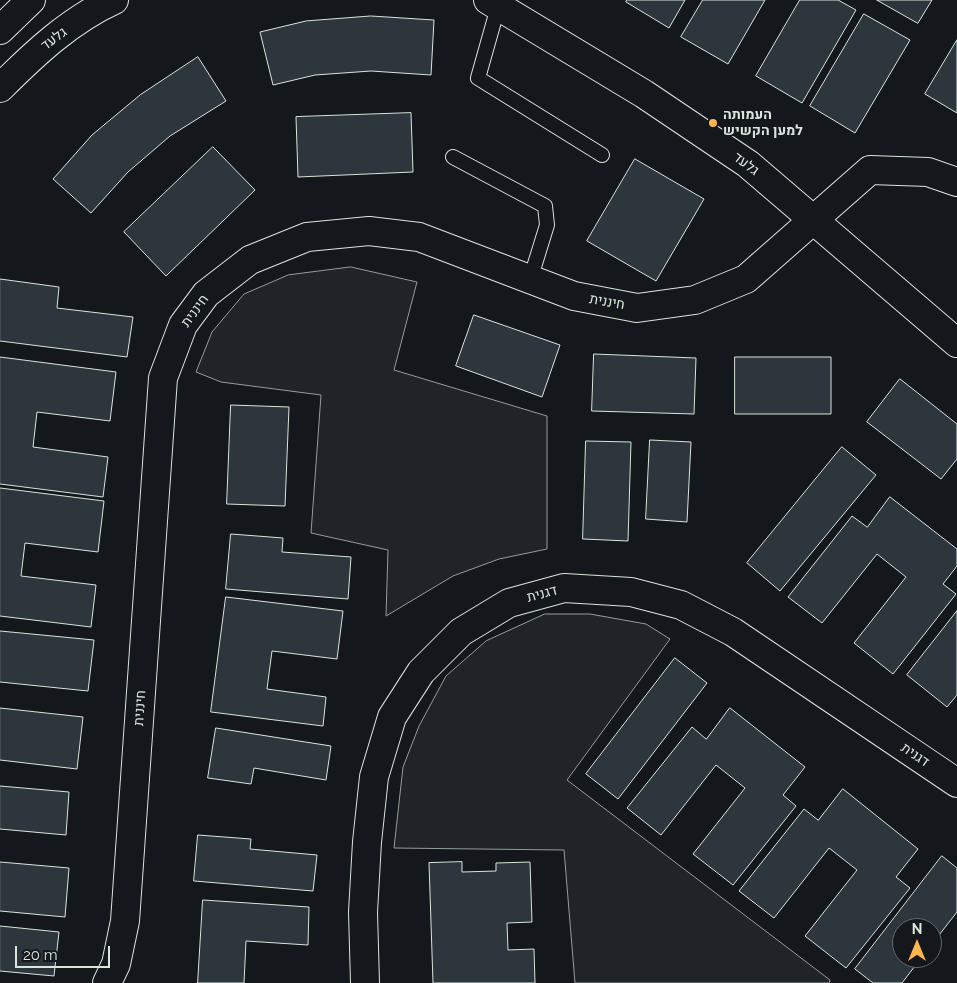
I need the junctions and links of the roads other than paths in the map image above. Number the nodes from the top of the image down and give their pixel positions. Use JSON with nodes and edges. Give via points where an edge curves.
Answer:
{"nodes":[{"id":1,"x":32,"y":0,"type":"edge"},
{"id":2,"x":114,"y":0,"type":"edge"},
{"id":3,"x":493,"y":4,"type":"edge"},
{"id":4,"x":0,"y":30,"type":"edge"},
{"id":5,"x":0,"y":88,"type":"edge"},
{"id":6,"x":602,"y":155,"type":"dead end"},
{"id":7,"x":453,"y":157,"type":"dead end"},
{"id":8,"x":957,"y":182,"type":"edge"},
{"id":9,"x":814,"y":221,"type":"junction"},
{"id":10,"x":530,"y":280,"type":"junction"},
{"id":11,"x":957,"y":343,"type":"edge"},
{"id":12,"x":957,"y":782,"type":"edge"},
{"id":13,"x":107,"y":983,"type":"edge"},
{"id":14,"x":365,"y":983,"type":"edge"}],
"edges":[{"from":1,"to":4,"type":"street"},
{"from":2,"to":5,"type":"street","name":"גלעד","via":[[96,8],[38,50]]},
{"from":3,"to":6,"type":"lane","via":[[478,78]]},
{"from":3,"to":9,"type":"street","name":"גלעד","via":[[644,94],[748,164]]},
{"from":7,"to":10,"type":"lane","via":[[545,206],[547,225]]},
{"from":8,"to":9,"type":"street","name":"חיננית","via":[[928,172],[870,170]]},
{"from":9,"to":10,"type":"street","name":"חיננית","via":[[746,279],[695,300],[637,308],[574,296]]},
{"from":9,"to":11,"type":"street","name":"גלעד"},
{"from":10,"to":13,"type":"street","name":"חיננית","via":[[419,237],[369,231],[307,237],[250,260],[206,294],[182,324],[163,378],[125,921],[116,964]]},
{"from":12,"to":14,"type":"street","name":"דגנית","via":[[733,632],[681,605],[631,592],[564,588],[508,603],[461,632],[420,672],[392,718],[374,777],[367,842],[363,912]]}]}
